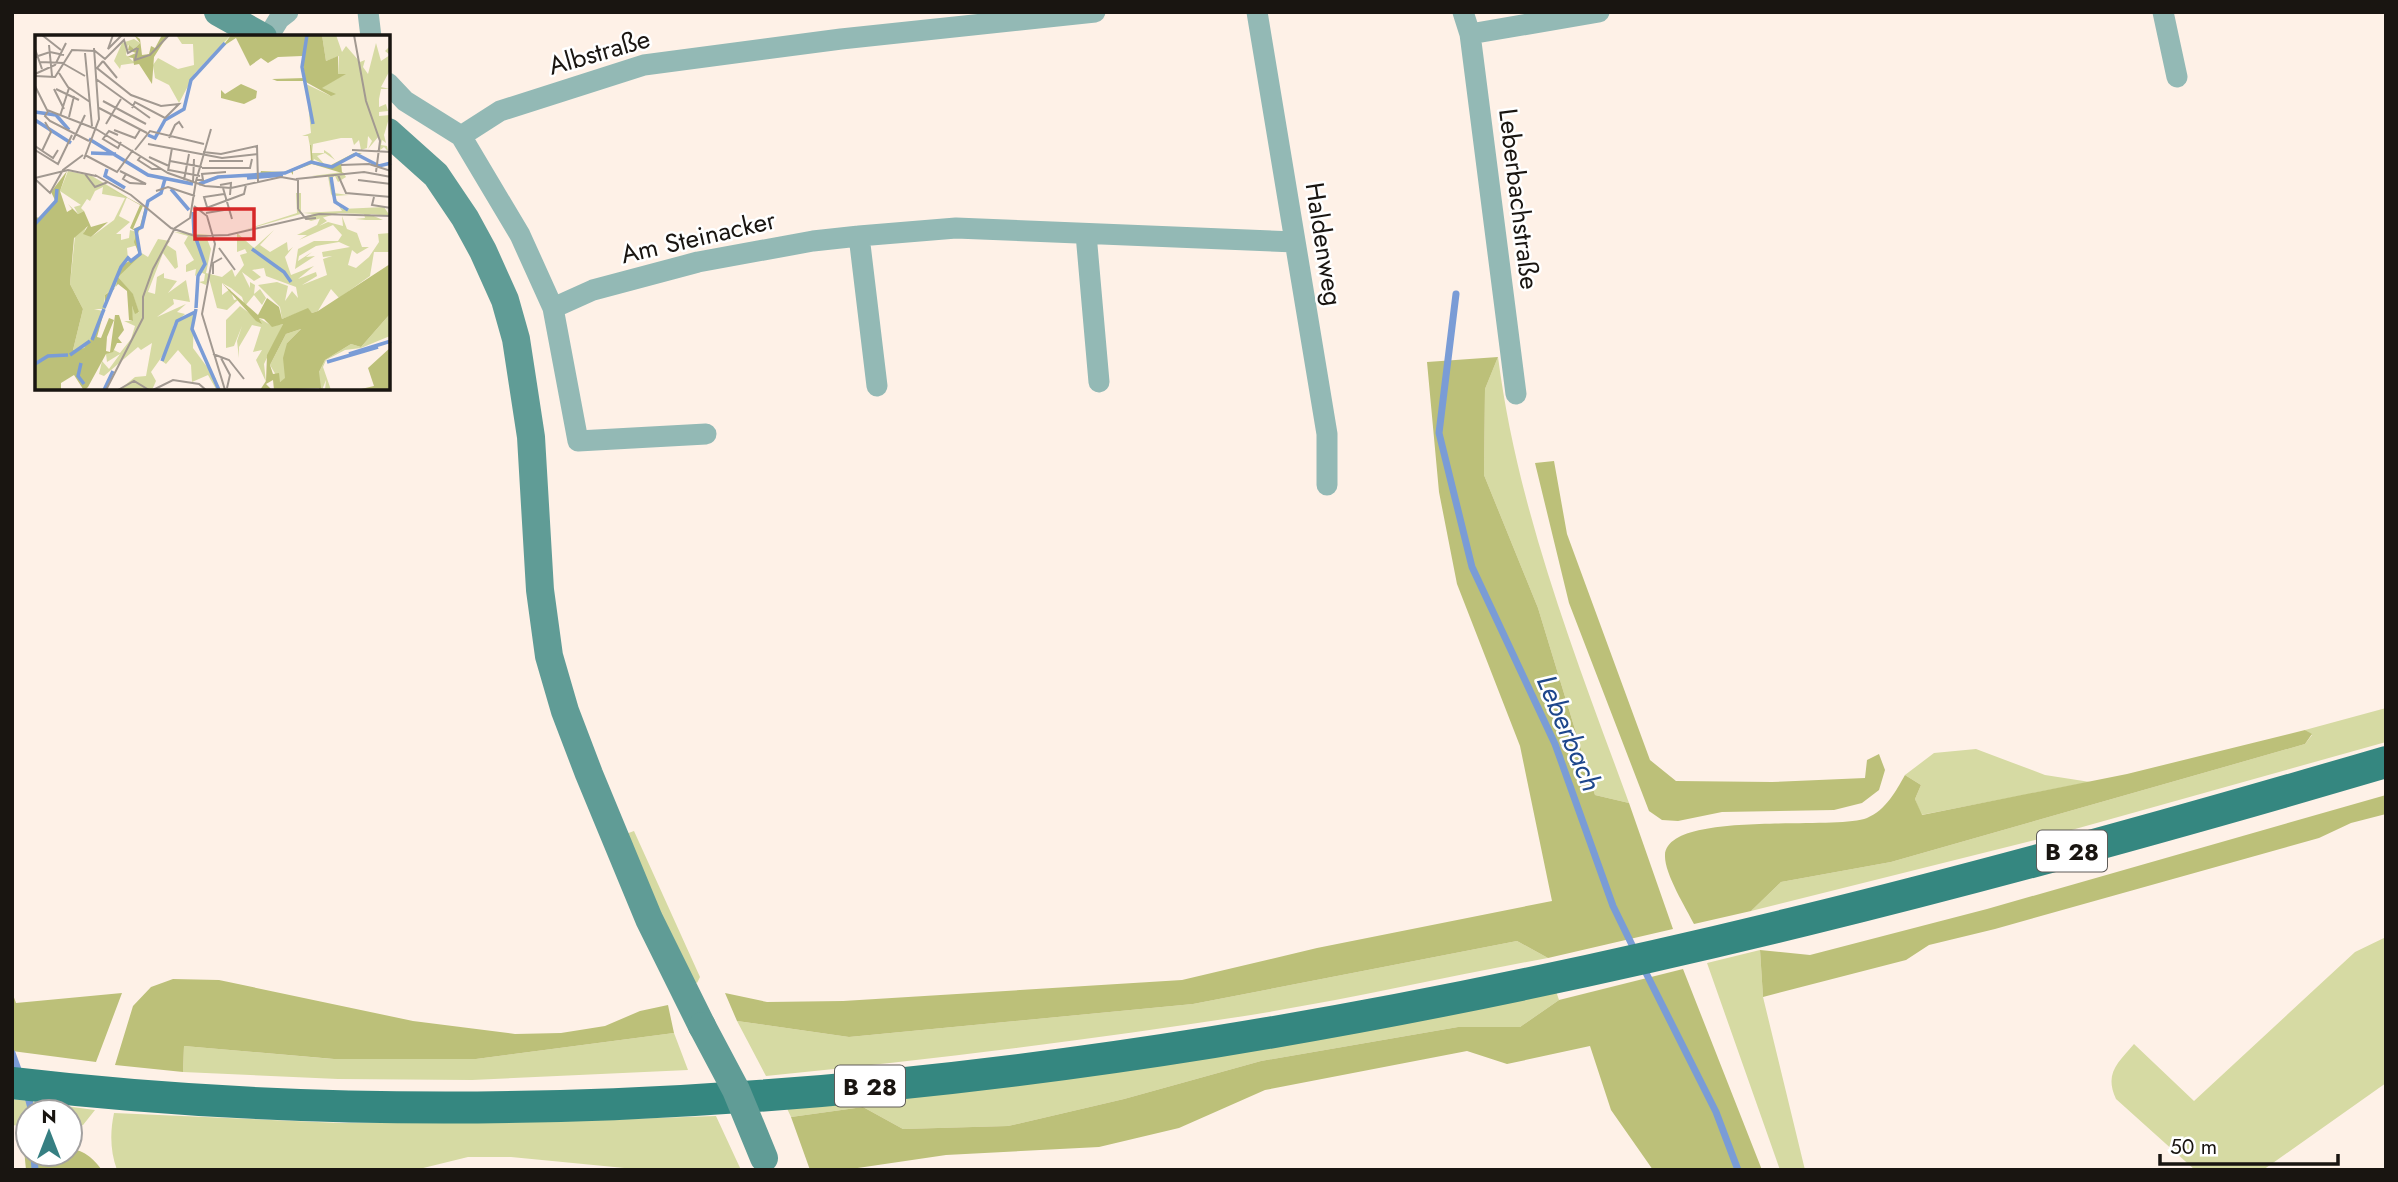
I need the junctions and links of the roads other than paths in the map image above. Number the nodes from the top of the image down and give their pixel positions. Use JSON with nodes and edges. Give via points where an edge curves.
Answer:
{"nodes":[{"id":1,"x":218,"y":12,"type":"edge"},
{"id":2,"x":288,"y":12,"type":"edge"},
{"id":3,"x":368,"y":12,"type":"edge"},
{"id":4,"x":1095,"y":12,"type":"edge"},
{"id":5,"x":1257,"y":12,"type":"edge"},
{"id":6,"x":1463,"y":12,"type":"edge"},
{"id":7,"x":1599,"y":12,"type":"edge"},
{"id":8,"x":2163,"y":12,"type":"edge"},
{"id":9,"x":1470,"y":34,"type":"junction"},
{"id":10,"x":261,"y":35,"type":"edge"},
{"id":11,"x":267,"y":35,"type":"edge"},
{"id":12,"x":371,"y":35,"type":"edge"},
{"id":13,"x":2177,"y":77,"type":"dead end"},
{"id":14,"x":390,"y":85,"type":"edge"},
{"id":15,"x":390,"y":134,"type":"edge"},
{"id":16,"x":461,"y":136,"type":"junction"},
{"id":17,"x":1086,"y":234,"type":"junction"},
{"id":18,"x":859,"y":236,"type":"junction"},
{"id":19,"x":1295,"y":242,"type":"junction"},
{"id":20,"x":553,"y":308,"type":"junction"},
{"id":21,"x":1099,"y":382,"type":"dead end"},
{"id":22,"x":877,"y":386,"type":"dead end"},
{"id":23,"x":1516,"y":394,"type":"dead end"},
{"id":24,"x":706,"y":434,"type":"dead end"},
{"id":25,"x":1327,"y":485,"type":"dead end"},
{"id":26,"x":2386,"y":762,"type":"edge"},
{"id":27,"x":12,"y":1083,"type":"edge"},
{"id":28,"x":766,"y":1164,"type":"edge"}],
"edges":[{"from":1,"to":10,"type":"street"},
{"from":2,"to":11,"type":"street"},
{"from":3,"to":12,"type":"street"},
{"from":4,"to":16,"type":"street","name":"Albstraße","via":[[644,65],[500,110]]},
{"from":5,"to":19,"type":"street","name":"Haldenweg"},
{"from":6,"to":9,"type":"street","name":"Leberbachstraße"},
{"from":7,"to":9,"type":"street"},
{"from":8,"to":13,"type":"street"},
{"from":9,"to":23,"type":"street","name":"Leberbachstraße"},
{"from":14,"to":16,"type":"street","via":[[405,101]]},
{"from":15,"to":28,"type":"street","bridge":true,"via":[[436,175],[483,251],[505,300],[527,404],[549,656],[565,711],[649,919],[736,1090]]},
{"from":16,"to":20,"type":"street","via":[[520,235]]},
{"from":17,"to":18,"type":"street","name":"Am Steinacker","via":[[956,228]]},
{"from":17,"to":19,"type":"street","name":"Am Steinacker"},
{"from":17,"to":21,"type":"street"},
{"from":18,"to":20,"type":"street","name":"Am Steinacker","via":[[698,262],[593,290]]},
{"from":18,"to":22,"type":"street"},
{"from":19,"to":25,"type":"street","name":"Haldenweg","via":[[1327,434]]},
{"from":20,"to":24,"type":"street","via":[[579,441]]},
{"from":26,"to":27,"type":"main road","number":"B 28","via":[[2129,836],[1756,932],[1553,978],[1344,1020],[997,1073],[655,1101],[470,1107],[341,1107],[178,1099]]}]}
